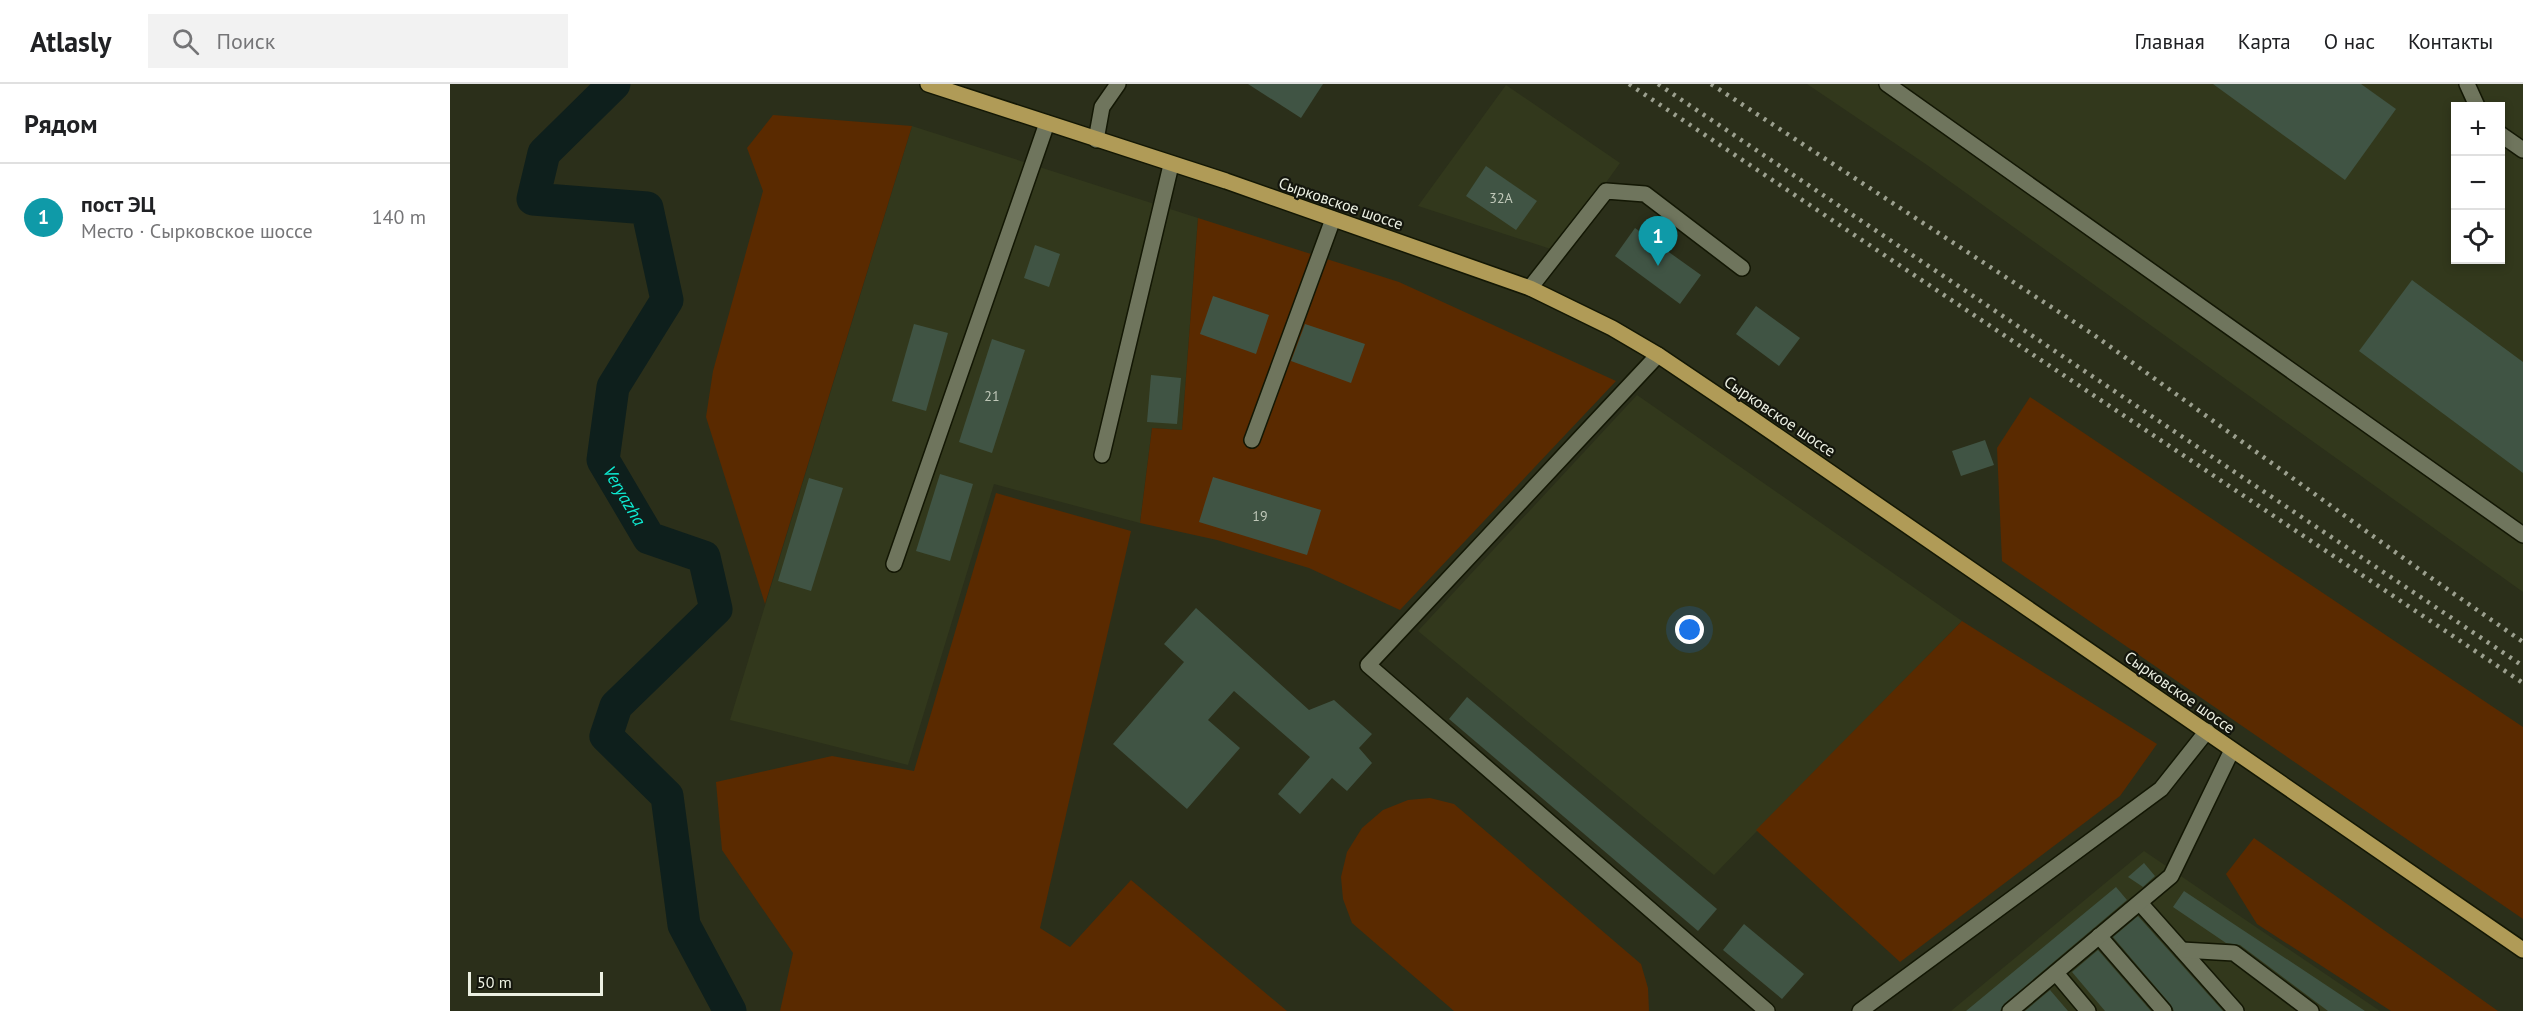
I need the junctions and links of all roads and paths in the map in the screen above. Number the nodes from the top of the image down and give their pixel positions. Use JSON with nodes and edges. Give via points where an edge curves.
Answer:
{"nodes":[{"id":1,"x":928,"y":84,"type":"edge"},
{"id":2,"x":1118,"y":84,"type":"edge"},
{"id":3,"x":1887,"y":84,"type":"edge"},
{"id":4,"x":2467,"y":84,"type":"edge"},
{"id":5,"x":2475,"y":102,"type":"edge"},
{"id":6,"x":1047,"y":123,"type":"junction"},
{"id":7,"x":2505,"y":137,"type":"edge"},
{"id":8,"x":1096,"y":140,"type":"junction"},
{"id":9,"x":2523,"y":150,"type":"edge"},
{"id":10,"x":1171,"y":165,"type":"junction"},
{"id":11,"x":1333,"y":219,"type":"junction"},
{"id":12,"x":1742,"y":268,"type":"dead end"},
{"id":13,"x":1530,"y":288,"type":"junction"},
{"id":14,"x":1658,"y":355,"type":"junction"},
{"id":15,"x":1252,"y":440,"type":"dead end"},
{"id":16,"x":1101,"y":455,"type":"dead end"},
{"id":17,"x":2523,"y":535,"type":"edge"},
{"id":18,"x":894,"y":564,"type":"dead end"},
{"id":19,"x":2207,"y":732,"type":"junction"},
{"id":20,"x":2232,"y":750,"type":"junction"},
{"id":21,"x":2140,"y":903,"type":"junction"},
{"id":22,"x":2099,"y":936,"type":"junction"},
{"id":23,"x":2182,"y":950,"type":"junction"},
{"id":24,"x":2523,"y":950,"type":"edge"},
{"id":25,"x":2055,"y":973,"type":"junction"},
{"id":26,"x":1767,"y":1011,"type":"edge"},
{"id":27,"x":1860,"y":1011,"type":"edge"},
{"id":28,"x":2010,"y":1011,"type":"edge"},
{"id":29,"x":2088,"y":1011,"type":"edge"},
{"id":30,"x":2164,"y":1011,"type":"edge"},
{"id":31,"x":2236,"y":1011,"type":"edge"},
{"id":32,"x":2311,"y":1011,"type":"edge"}],
"edges":[{"from":1,"to":6,"type":"main road","name":"Сырковское шоссе"},
{"from":2,"to":8,"type":"lane","via":[[1102,107]]},
{"from":3,"to":17,"type":"lane"},
{"from":4,"to":5,"type":"lane"},
{"from":6,"to":8,"type":"main road","name":"Сырковское шоссе"},
{"from":6,"to":18,"type":"lane"},
{"from":7,"to":9,"type":"lane"},
{"from":8,"to":10,"type":"main road","name":"Сырковское шоссе"},
{"from":10,"to":11,"type":"main road","name":"Сырковское шоссе"},
{"from":10,"to":16,"type":"lane"},
{"from":11,"to":13,"type":"main road","name":"Сырковское шоссе"},
{"from":11,"to":15,"type":"lane"},
{"from":12,"to":13,"type":"lane","via":[[1645,194],[1606,191]]},
{"from":13,"to":14,"type":"main road","name":"Сырковское шоссе"},
{"from":14,"to":19,"type":"main road","name":"Сырковское шоссе"},
{"from":14,"to":26,"type":"lane","via":[[1368,665]]},
{"from":19,"to":20,"type":"main road","name":"Сырковское шоссе"},
{"from":19,"to":27,"type":"lane","via":[[2161,789]]},
{"from":20,"to":21,"type":"lane","via":[[2171,876]]},
{"from":20,"to":24,"type":"main road","name":"Сырковское шоссе"},
{"from":21,"to":22,"type":"lane"},
{"from":21,"to":23,"type":"lane"},
{"from":22,"to":25,"type":"lane"},
{"from":22,"to":30,"type":"lane"},
{"from":23,"to":31,"type":"lane"},
{"from":23,"to":32,"type":"lane","via":[[2234,953]]},
{"from":25,"to":28,"type":"lane"},
{"from":25,"to":29,"type":"lane"}]}
